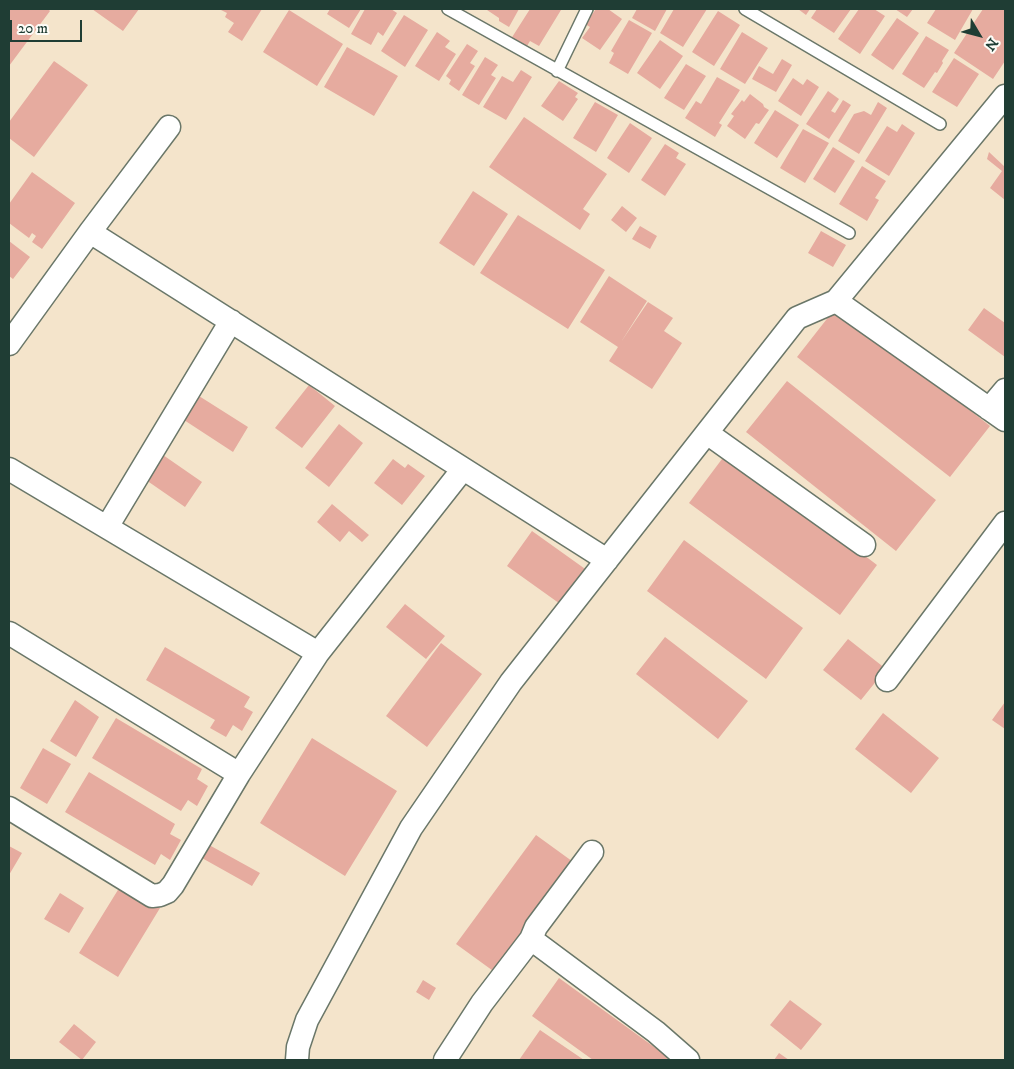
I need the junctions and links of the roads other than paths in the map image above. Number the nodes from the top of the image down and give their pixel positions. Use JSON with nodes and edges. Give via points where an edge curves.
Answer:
{"nodes":[{"id":1,"x":448,"y":9,"type":"edge"},
{"id":2,"x":587,"y":9,"type":"edge"},
{"id":3,"x":745,"y":9,"type":"edge"},
{"id":4,"x":556,"y":71,"type":"junction"},
{"id":5,"x":1005,"y":96,"type":"edge"},
{"id":6,"x":940,"y":124,"type":"dead end"},
{"id":7,"x":169,"y":127,"type":"dead end"},
{"id":8,"x":90,"y":232,"type":"junction"},
{"id":9,"x":849,"y":233,"type":"dead end"},
{"id":10,"x":836,"y":301,"type":"junction"},
{"id":11,"x":231,"y":321,"type":"junction"},
{"id":12,"x":9,"y":344,"type":"edge"},
{"id":13,"x":1005,"y":390,"type":"edge"},
{"id":14,"x":997,"y":414,"type":"edge"},
{"id":15,"x":707,"y":433,"type":"junction"},
{"id":16,"x":9,"y":469,"type":"edge"},
{"id":17,"x":464,"y":469,"type":"junction"},
{"id":18,"x":1005,"y":523,"type":"edge"},
{"id":19,"x":106,"y":527,"type":"junction"},
{"id":20,"x":864,"y":545,"type":"dead end"},
{"id":21,"x":607,"y":560,"type":"junction"},
{"id":22,"x":9,"y":633,"type":"edge"},
{"id":23,"x":318,"y":653,"type":"junction"},
{"id":24,"x":887,"y":680,"type":"dead end"},
{"id":25,"x":239,"y":774,"type":"junction"},
{"id":26,"x":9,"y":808,"type":"edge"},
{"id":27,"x":592,"y":852,"type":"dead end"},
{"id":28,"x":531,"y":939,"type":"junction"},
{"id":29,"x":297,"y":1060,"type":"edge"},
{"id":30,"x":445,"y":1060,"type":"edge"},
{"id":31,"x":688,"y":1060,"type":"edge"}],
"edges":[{"from":1,"to":4,"type":"lane"},
{"from":2,"to":4,"type":"lane"},
{"from":3,"to":6,"type":"lane"},
{"from":4,"to":9,"type":"lane"},
{"from":5,"to":10,"type":"street"},
{"from":7,"to":8,"type":"street"},
{"from":8,"to":11,"type":"street"},
{"from":8,"to":12,"type":"street"},
{"from":10,"to":14,"type":"street"},
{"from":10,"to":15,"type":"street","via":[[797,318]]},
{"from":11,"to":17,"type":"street"},
{"from":11,"to":19,"type":"street"},
{"from":13,"to":14,"type":"street"},
{"from":15,"to":20,"type":"street"},
{"from":15,"to":21,"type":"street"},
{"from":16,"to":19,"type":"street"},
{"from":17,"to":21,"type":"street"},
{"from":17,"to":23,"type":"street"},
{"from":18,"to":24,"type":"street"},
{"from":19,"to":23,"type":"street"},
{"from":21,"to":29,"type":"street","via":[[511,682],[412,828],[307,1020]]},
{"from":22,"to":25,"type":"street"},
{"from":23,"to":25,"type":"street"},
{"from":25,"to":26,"type":"street","via":[[173,885],[160,895],[152,896]]},
{"from":27,"to":28,"type":"street","via":[[536,927]]},
{"from":28,"to":30,"type":"street","via":[[482,1003]]},
{"from":28,"to":31,"type":"street","via":[[656,1032]]}]}
